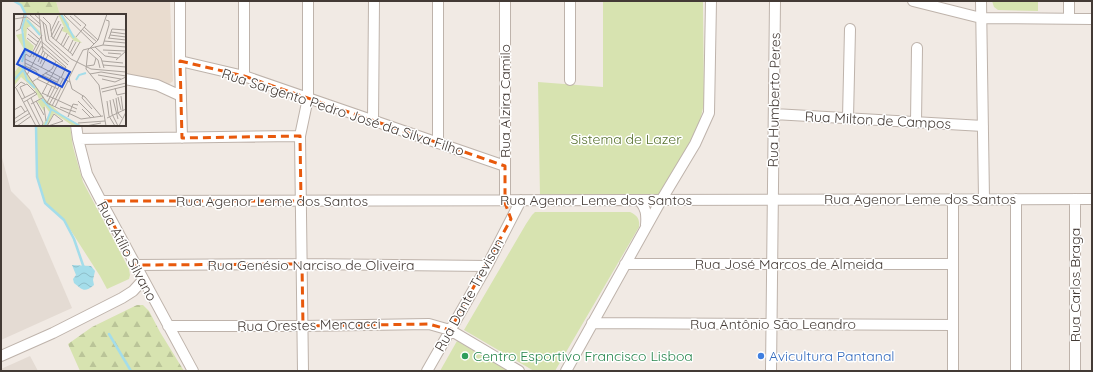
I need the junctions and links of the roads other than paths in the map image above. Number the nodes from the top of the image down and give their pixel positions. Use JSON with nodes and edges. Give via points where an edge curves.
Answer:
{"nodes":[{"id":1,"x":180,"y":1,"type":"edge"},
{"id":2,"x":244,"y":1,"type":"edge"},
{"id":3,"x":308,"y":1,"type":"edge"},
{"id":4,"x":374,"y":1,"type":"edge"},
{"id":5,"x":438,"y":1,"type":"edge"},
{"id":6,"x":505,"y":1,"type":"edge"},
{"id":7,"x":570,"y":1,"type":"edge"},
{"id":8,"x":711,"y":1,"type":"edge"},
{"id":9,"x":775,"y":1,"type":"edge"},
{"id":10,"x":913,"y":1,"type":"edge"},
{"id":11,"x":981,"y":1,"type":"edge"},
{"id":12,"x":1069,"y":1,"type":"edge"},
{"id":13,"x":981,"y":18,"type":"junction"},
{"id":14,"x":1069,"y":19,"type":"junction"},
{"id":15,"x":1092,"y":19,"type":"edge"},
{"id":16,"x":850,"y":29,"type":"dead end"},
{"id":17,"x":917,"y":48,"type":"dead end"},
{"id":18,"x":180,"y":61,"type":"junction"},
{"id":19,"x":244,"y":76,"type":"junction"},
{"id":20,"x":126,"y":80,"type":"edge"},
{"id":21,"x":570,"y":80,"type":"dead end"},
{"id":22,"x":181,"y":96,"type":"junction"},
{"id":23,"x":308,"y":98,"type":"junction"},
{"id":24,"x":774,"y":114,"type":"junction"},
{"id":25,"x":848,"y":118,"type":"junction"},
{"id":26,"x":373,"y":121,"type":"junction"},
{"id":27,"x":916,"y":122,"type":"junction"},
{"id":28,"x":76,"y":126,"type":"edge"},
{"id":29,"x":983,"y":126,"type":"junction"},
{"id":30,"x":300,"y":136,"type":"junction"},
{"id":31,"x":182,"y":138,"type":"junction"},
{"id":32,"x":78,"y":139,"type":"junction"},
{"id":33,"x":438,"y":143,"type":"junction"},
{"id":34,"x":506,"y":166,"type":"junction"},
{"id":35,"x":953,"y":199,"type":"junction"},
{"id":36,"x":984,"y":199,"type":"junction"},
{"id":37,"x":1016,"y":199,"type":"junction"},
{"id":38,"x":1075,"y":199,"type":"junction"},
{"id":39,"x":1092,"y":199,"type":"edge"},
{"id":40,"x":503,"y":200,"type":"junction"},
{"id":41,"x":521,"y":200,"type":"junction"},
{"id":42,"x":639,"y":200,"type":"junction"},
{"id":43,"x":661,"y":200,"type":"junction"},
{"id":44,"x":773,"y":200,"type":"junction"},
{"id":45,"x":101,"y":201,"type":"junction"},
{"id":46,"x":301,"y":201,"type":"junction"},
{"id":47,"x":511,"y":219,"type":"junction"},
{"id":48,"x":646,"y":227,"type":"junction"},
{"id":49,"x":302,"y":264,"type":"junction"},
{"id":50,"x":625,"y":264,"type":"junction"},
{"id":51,"x":772,"y":264,"type":"junction"},
{"id":52,"x":953,"y":264,"type":"junction"},
{"id":53,"x":135,"y":265,"type":"junction"},
{"id":54,"x":487,"y":266,"type":"junction"},
{"id":55,"x":143,"y":280,"type":"junction"},
{"id":56,"x":592,"y":323,"type":"junction"},
{"id":57,"x":772,"y":324,"type":"junction"},
{"id":58,"x":953,"y":324,"type":"junction"},
{"id":59,"x":168,"y":326,"type":"junction"},
{"id":60,"x":303,"y":326,"type":"junction"},
{"id":61,"x":450,"y":330,"type":"junction"},
{"id":62,"x":1,"y":356,"type":"edge"},
{"id":63,"x":193,"y":371,"type":"edge"},
{"id":64,"x":303,"y":371,"type":"edge"},
{"id":65,"x":427,"y":371,"type":"edge"},
{"id":66,"x":519,"y":371,"type":"edge"},
{"id":67,"x":566,"y":371,"type":"edge"},
{"id":68,"x":771,"y":371,"type":"edge"},
{"id":69,"x":953,"y":371,"type":"edge"},
{"id":70,"x":1016,"y":371,"type":"edge"},
{"id":71,"x":1076,"y":371,"type":"edge"}],
"edges":[{"from":1,"to":18,"type":"street"},
{"from":2,"to":19,"type":"street"},
{"from":3,"to":23,"type":"street"},
{"from":4,"to":26,"type":"street"},
{"from":5,"to":33,"type":"street"},
{"from":6,"to":34,"type":"street","name":"Rua Alzira Camilo"},
{"from":7,"to":21,"type":"street"},
{"from":8,"to":43,"type":"street","via":[[709,113],[695,144]]},
{"from":9,"to":24,"type":"street","name":"Rua Humberto Peres"},
{"from":10,"to":13,"type":"street"},
{"from":11,"to":13,"type":"street"},
{"from":12,"to":14,"type":"street"},
{"from":13,"to":14,"type":"street"},
{"from":13,"to":29,"type":"street"},
{"from":14,"to":15,"type":"street"},
{"from":16,"to":25,"type":"street"},
{"from":17,"to":27,"type":"street"},
{"from":18,"to":19,"type":"street","name":"Rua Sargento Pedro José da Silva Filho"},
{"from":18,"to":22,"type":"street"},
{"from":19,"to":23,"type":"street","name":"Rua Sargento Pedro José da Silva Filho"},
{"from":20,"to":22,"type":"street","via":[[157,85]]},
{"from":22,"to":31,"type":"street"},
{"from":23,"to":26,"type":"street","name":"Rua Sargento Pedro José da Silva Filho"},
{"from":23,"to":30,"type":"street"},
{"from":24,"to":25,"type":"street","name":"Rua Milton de Campos"},
{"from":24,"to":44,"type":"street","name":"Rua Humberto Peres"},
{"from":25,"to":27,"type":"street","name":"Rua Milton de Campos"},
{"from":26,"to":33,"type":"street","name":"Rua Sargento Pedro José da Silva Filho"},
{"from":27,"to":29,"type":"street","name":"Rua Milton de Campos"},
{"from":28,"to":32,"type":"street","name":"Rua Atílio Silvano"},
{"from":29,"to":36,"type":"street"},
{"from":30,"to":31,"type":"street"},
{"from":30,"to":46,"type":"street"},
{"from":31,"to":32,"type":"street"},
{"from":32,"to":45,"type":"street","name":"Rua Atílio Silvano","via":[[87,174]]},
{"from":33,"to":34,"type":"street","name":"Rua Sargento Pedro José da Silva Filho"},
{"from":34,"to":40,"type":"street","name":"Rua Alzira Camilo"},
{"from":35,"to":36,"type":"street","name":"Rua Agenor Leme dos Santos"},
{"from":35,"to":44,"type":"street","name":"Rua Agenor Leme dos Santos"},
{"from":35,"to":52,"type":"street"},
{"from":36,"to":37,"type":"street","name":"Rua Agenor Leme dos Santos"},
{"from":37,"to":38,"type":"street","name":"Rua Agenor Leme dos Santos"},
{"from":37,"to":70,"type":"street"},
{"from":38,"to":39,"type":"street","name":"Rua Agenor Leme dos Santos"},
{"from":38,"to":71,"type":"street","name":"Rua Carlos Braga"},
{"from":40,"to":41,"type":"street","name":"Rua Agenor Leme dos Santos"},
{"from":40,"to":46,"type":"street","name":"Rua Agenor Leme dos Santos"},
{"from":40,"to":47,"type":"street","via":[[509,206]]},
{"from":41,"to":42,"type":"street","name":"Rua Agenor Leme dos Santos"},
{"from":41,"to":47,"type":"street","name":"Rua Dante Trevisan"},
{"from":42,"to":43,"type":"street","name":"Rua Agenor Leme dos Santos"},
{"from":42,"to":48,"type":"street","via":[[646,212]]},
{"from":43,"to":44,"type":"street","name":"Rua Agenor Leme dos Santos"},
{"from":43,"to":48,"type":"street"},
{"from":44,"to":51,"type":"street","name":"Rua Humberto Peres"},
{"from":45,"to":46,"type":"street","name":"Rua Agenor Leme dos Santos"},
{"from":45,"to":53,"type":"street","name":"Rua Atílio Silvano"},
{"from":46,"to":49,"type":"street"},
{"from":47,"to":54,"type":"street","name":"Rua Dante Trevisan"},
{"from":48,"to":50,"type":"street"},
{"from":49,"to":53,"type":"street","name":"Rua Genésio Narciso de Oliveira"},
{"from":49,"to":54,"type":"street","name":"Rua Genésio Narciso de Oliveira"},
{"from":49,"to":60,"type":"street"},
{"from":50,"to":51,"type":"street","name":"Rua José Marcos de Almeida"},
{"from":50,"to":56,"type":"street"},
{"from":51,"to":52,"type":"street","name":"Rua José Marcos de Almeida"},
{"from":51,"to":57,"type":"street","name":"Rua Humberto Peres"},
{"from":52,"to":58,"type":"street"},
{"from":53,"to":55,"type":"street","name":"Rua Atílio Silvano"},
{"from":54,"to":61,"type":"street","name":"Rua Dante Trevisan"},
{"from":55,"to":59,"type":"street","name":"Rua Atílio Silvano"},
{"from":55,"to":62,"type":"street","via":[[122,298]]},
{"from":56,"to":57,"type":"street","name":"Rua Antônio São Leandro"},
{"from":56,"to":67,"type":"street"},
{"from":57,"to":58,"type":"street","name":"Rua Antônio São Leandro"},
{"from":57,"to":68,"type":"street","name":"Rua Humberto Peres"},
{"from":58,"to":69,"type":"street"},
{"from":59,"to":60,"type":"street","name":"Rua Orestes Mencacci"},
{"from":59,"to":63,"type":"street","name":"Rua Atílio Silvano"},
{"from":60,"to":61,"type":"street","name":"Rua Orestes Mencacci","via":[[429,324]]},
{"from":60,"to":64,"type":"street"},
{"from":61,"to":65,"type":"street","name":"Rua Dante Trevisan"},
{"from":61,"to":66,"type":"street","name":"Rua Orestes Mencacci"}]}
